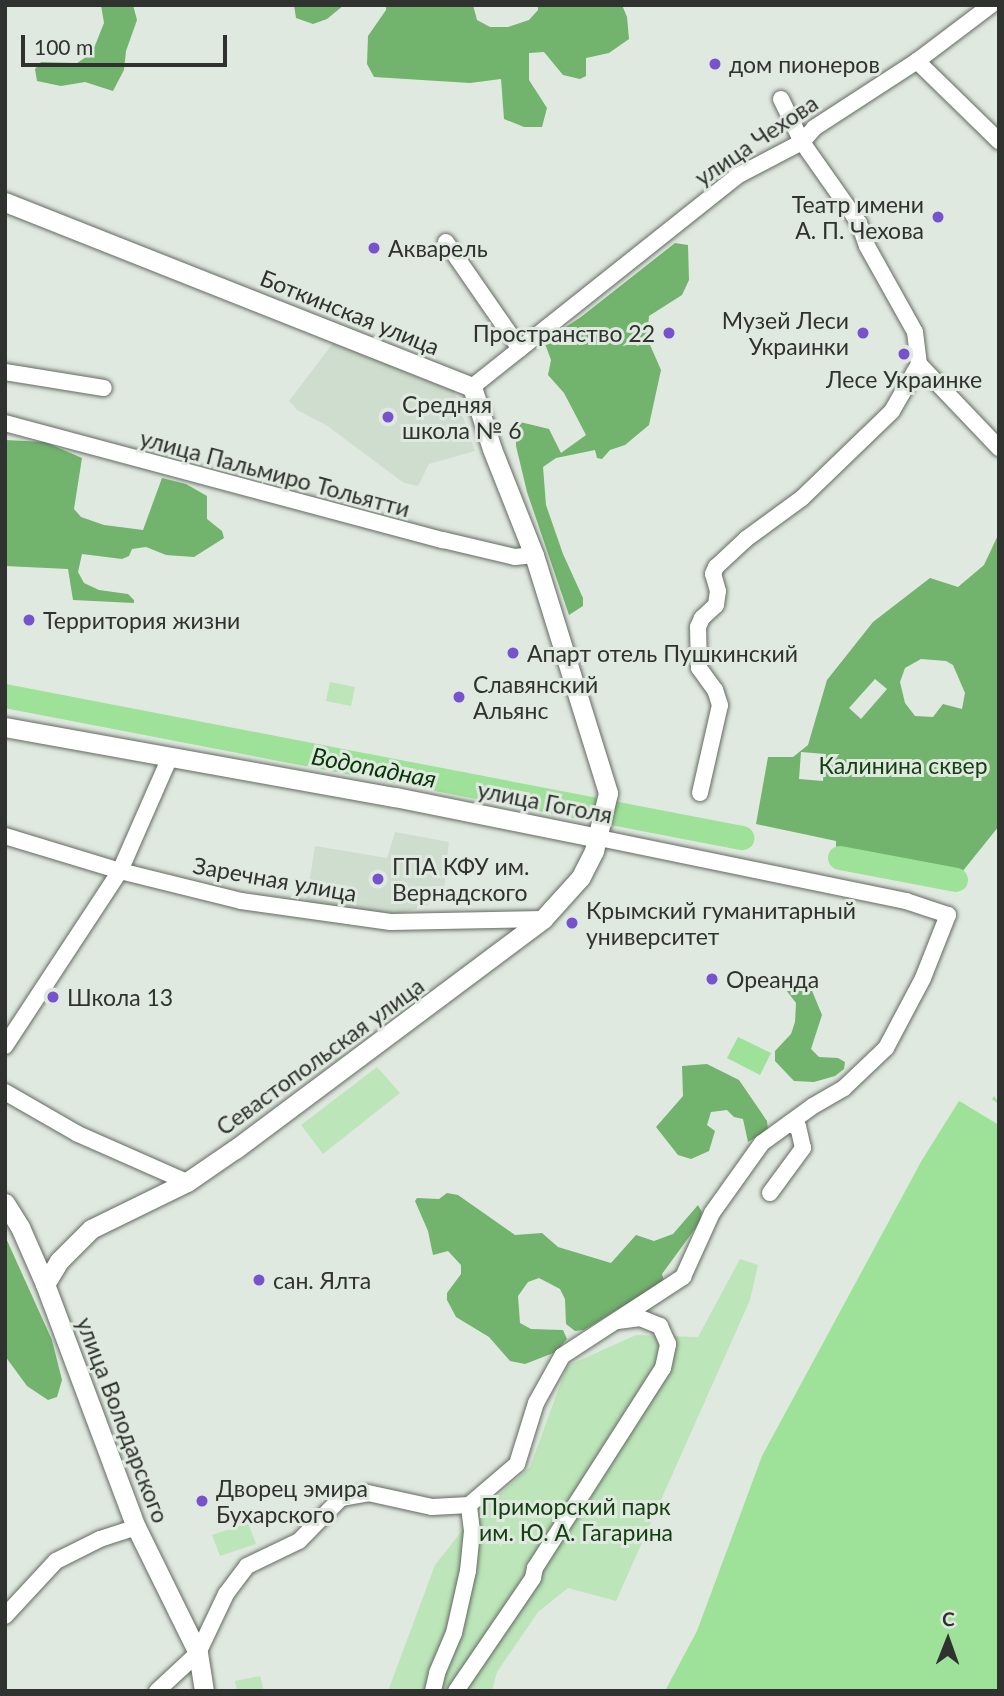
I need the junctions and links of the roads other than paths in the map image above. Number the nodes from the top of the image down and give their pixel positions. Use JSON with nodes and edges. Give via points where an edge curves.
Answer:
{"nodes":[{"id":1,"x":991,"y":5,"type":"edge"},
{"id":2,"x":917,"y":61,"type":"junction"},
{"id":3,"x":782,"y":99,"type":"dead end"},
{"id":4,"x":999,"y":141,"type":"edge"},
{"id":5,"x":802,"y":142,"type":"junction"},
{"id":6,"x":5,"y":202,"type":"edge"},
{"id":7,"x":446,"y":243,"type":"dead end"},
{"id":8,"x":520,"y":349,"type":"junction"},
{"id":9,"x":919,"y":363,"type":"junction"},
{"id":10,"x":5,"y":372,"type":"edge"},
{"id":11,"x":472,"y":387,"type":"junction"},
{"id":12,"x":104,"y":388,"type":"dead end"},
{"id":13,"x":5,"y":424,"type":"edge"},
{"id":14,"x":999,"y":448,"type":"edge"},
{"id":15,"x":534,"y":555,"type":"junction"},
{"id":16,"x":5,"y":727,"type":"edge"},
{"id":17,"x":170,"y":757,"type":"junction"},
{"id":18,"x":700,"y":793,"type":"dead end"},
{"id":19,"x":599,"y":832,"type":"junction"},
{"id":20,"x":5,"y":836,"type":"edge"},
{"id":21,"x":120,"y":871,"type":"junction"},
{"id":22,"x":543,"y":919,"type":"junction"},
{"id":23,"x":5,"y":1046,"type":"edge"},
{"id":24,"x":5,"y":1091,"type":"edge"},
{"id":25,"x":788,"y":1124,"type":"junction"},
{"id":26,"x":187,"y":1182,"type":"junction"},
{"id":27,"x":770,"y":1194,"type":"dead end"},
{"id":28,"x":5,"y":1203,"type":"edge"},
{"id":29,"x":45,"y":1284,"type":"junction"},
{"id":30,"x":617,"y":1322,"type":"junction"},
{"id":31,"x":469,"y":1505,"type":"junction"},
{"id":32,"x":136,"y":1527,"type":"junction"},
{"id":33,"x":5,"y":1616,"type":"edge"},
{"id":34,"x":198,"y":1653,"type":"junction"},
{"id":35,"x":157,"y":1691,"type":"edge"},
{"id":36,"x":204,"y":1691,"type":"edge"},
{"id":37,"x":433,"y":1691,"type":"edge"},
{"id":38,"x":456,"y":1691,"type":"edge"}],
"edges":[{"from":1,"to":2,"type":"street","name":"улица Чехова"},
{"from":2,"to":4,"type":"street"},
{"from":2,"to":5,"type":"street","name":"улица Чехова","via":[[814,128]]},
{"from":3,"to":5,"type":"street"},
{"from":5,"to":8,"type":"street","name":"улица Чехова","via":[[737,176]]},
{"from":5,"to":9,"type":"street","via":[[859,223],[915,332]]},
{"from":6,"to":11,"type":"main road","name":"Боткинская улица"},
{"from":7,"to":8,"type":"street"},
{"from":8,"to":11,"type":"street","name":"улица Чехова"},
{"from":9,"to":14,"type":"street"},
{"from":9,"to":18,"type":"street","via":[[892,411],[802,498],[716,567],[716,605],[698,627],[699,668],[720,705]]},
{"from":10,"to":12,"type":"street"},
{"from":11,"to":15,"type":"main road"},
{"from":13,"to":15,"type":"street","name":"улица Пальмиро Тольятти","via":[[443,540],[516,557]]},
{"from":15,"to":19,"type":"main road","name":"Севастопольская улица","via":[[608,793]]},
{"from":16,"to":17,"type":"main road","name":"улица Гоголя"},
{"from":17,"to":19,"type":"main road","name":"улица Гоголя"},
{"from":17,"to":21,"type":"street"},
{"from":19,"to":22,"type":"main road","name":"Севастопольская улица","via":[[580,878]]},
{"from":19,"to":25,"type":"street","name":"улица Гоголя","via":[[906,901],[948,915],[923,978],[886,1048],[844,1088]]},
{"from":20,"to":21,"type":"street","name":"Заречная улица"},
{"from":21,"to":22,"type":"street","name":"Заречная улица","via":[[241,901],[391,922]]},
{"from":21,"to":23,"type":"street"},
{"from":22,"to":26,"type":"main road","name":"Севастопольская улица"},
{"from":24,"to":26,"type":"street","via":[[78,1134]]},
{"from":25,"to":27,"type":"street","via":[[798,1127],[803,1148]]},
{"from":25,"to":30,"type":"street","via":[[762,1143],[712,1213],[683,1277]]},
{"from":26,"to":29,"type":"main road","name":"Севастопольская улица","via":[[91,1229]]},
{"from":28,"to":29,"type":"main road","name":"улица Володарского"},
{"from":29,"to":32,"type":"main road","name":"улица Володарского"},
{"from":30,"to":31,"type":"street","via":[[562,1356],[536,1403],[517,1464]]},
{"from":30,"to":38,"type":"street","via":[[640,1318],[660,1326],[668,1344],[663,1368],[542,1556],[533,1578]]},
{"from":31,"to":34,"type":"street","via":[[432,1507],[368,1493],[341,1498],[299,1541],[247,1566],[226,1594]]},
{"from":31,"to":37,"type":"street","via":[[468,1571],[454,1633]]},
{"from":32,"to":33,"type":"street","via":[[56,1560]]},
{"from":32,"to":34,"type":"main road","name":"улица Володарского"},
{"from":34,"to":35,"type":"street"},
{"from":34,"to":36,"type":"main road","name":"улица Володарского"}]}
